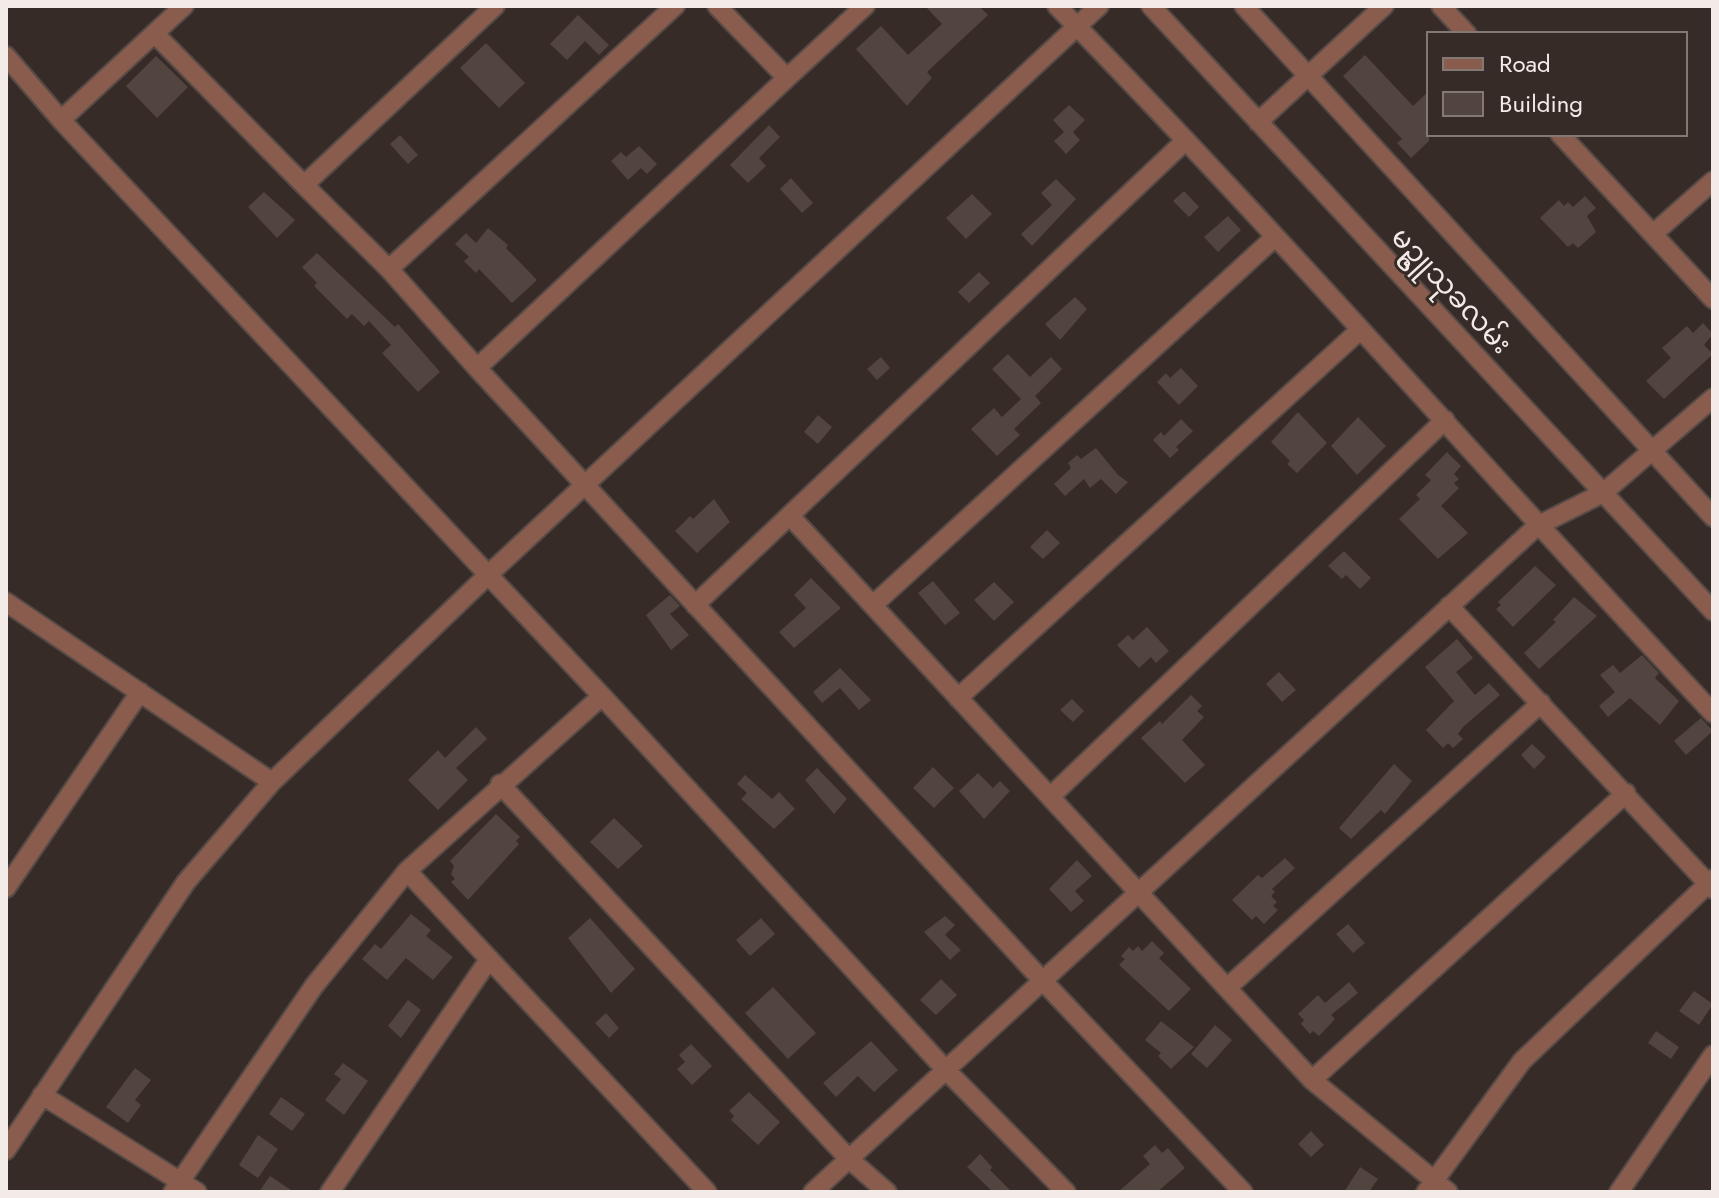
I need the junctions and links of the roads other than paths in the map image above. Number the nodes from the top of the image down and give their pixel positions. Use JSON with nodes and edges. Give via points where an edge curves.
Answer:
{"nodes":[{"id":1,"x":184,"y":6,"type":"edge"},
{"id":2,"x":495,"y":6,"type":"edge"},
{"id":3,"x":675,"y":6,"type":"edge"},
{"id":4,"x":717,"y":6,"type":"edge"},
{"id":5,"x":865,"y":6,"type":"edge"},
{"id":6,"x":1057,"y":6,"type":"edge"},
{"id":7,"x":1099,"y":6,"type":"edge"},
{"id":8,"x":1151,"y":6,"type":"edge"},
{"id":9,"x":1244,"y":6,"type":"edge"},
{"id":10,"x":1384,"y":6,"type":"edge"},
{"id":11,"x":1441,"y":6,"type":"edge"},
{"id":12,"x":1077,"y":27,"type":"junction"},
{"id":13,"x":1465,"y":32,"type":"edge"},
{"id":14,"x":155,"y":34,"type":"junction"},
{"id":15,"x":6,"y":56,"type":"edge"},
{"id":16,"x":1307,"y":74,"type":"junction"},
{"id":17,"x":787,"y":78,"type":"junction"},
{"id":18,"x":61,"y":120,"type":"junction"},
{"id":19,"x":1258,"y":122,"type":"junction"},
{"id":20,"x":1562,"y":136,"type":"edge"},
{"id":21,"x":1184,"y":142,"type":"junction"},
{"id":22,"x":1713,"y":181,"type":"edge"},
{"id":23,"x":304,"y":185,"type":"junction"},
{"id":24,"x":1653,"y":234,"type":"junction"},
{"id":25,"x":1274,"y":238,"type":"junction"},
{"id":26,"x":389,"y":269,"type":"junction"},
{"id":27,"x":1713,"y":299,"type":"edge"},
{"id":28,"x":1360,"y":330,"type":"junction"},
{"id":29,"x":477,"y":368,"type":"junction"},
{"id":30,"x":1713,"y":398,"type":"edge"},
{"id":31,"x":1445,"y":420,"type":"junction"},
{"id":32,"x":1652,"y":450,"type":"junction"},
{"id":33,"x":583,"y":486,"type":"junction"},
{"id":34,"x":1603,"y":493,"type":"junction"},
{"id":35,"x":791,"y":517,"type":"junction"},
{"id":36,"x":1713,"y":517,"type":"edge"},
{"id":37,"x":1537,"y":526,"type":"junction"},
{"id":38,"x":488,"y":575,"type":"junction"},
{"id":39,"x":7,"y":605,"type":"edge"},
{"id":40,"x":695,"y":605,"type":"junction"},
{"id":41,"x":873,"y":605,"type":"junction"},
{"id":42,"x":1449,"y":606,"type":"junction"},
{"id":43,"x":1713,"y":611,"type":"edge"},
{"id":44,"x":140,"y":692,"type":"junction"},
{"id":45,"x":602,"y":696,"type":"junction"},
{"id":46,"x":958,"y":698,"type":"junction"},
{"id":47,"x":1541,"y":703,"type":"junction"},
{"id":48,"x":1713,"y":713,"type":"edge"},
{"id":49,"x":272,"y":782,"type":"junction"},
{"id":50,"x":500,"y":784,"type":"junction"},
{"id":51,"x":1626,"y":793,"type":"junction"},
{"id":52,"x":1050,"y":797,"type":"junction"},
{"id":53,"x":407,"y":871,"type":"junction"},
{"id":54,"x":1711,"y":884,"type":"edge"},
{"id":55,"x":6,"y":888,"type":"edge"},
{"id":56,"x":1138,"y":892,"type":"junction"},
{"id":57,"x":488,"y":961,"type":"junction"},
{"id":58,"x":1041,"y":979,"type":"junction"},
{"id":59,"x":1227,"y":988,"type":"junction"},
{"id":60,"x":1713,"y":1055,"type":"edge"},
{"id":61,"x":945,"y":1069,"type":"junction"},
{"id":62,"x":1312,"y":1080,"type":"junction"},
{"id":63,"x":42,"y":1095,"type":"junction"},
{"id":64,"x":6,"y":1150,"type":"edge"},
{"id":65,"x":848,"y":1158,"type":"junction"},
{"id":66,"x":176,"y":1186,"type":"edge"},
{"id":67,"x":1436,"y":1189,"type":"edge"},
{"id":68,"x":197,"y":1192,"type":"edge"},
{"id":69,"x":330,"y":1192,"type":"edge"},
{"id":70,"x":707,"y":1192,"type":"edge"},
{"id":71,"x":813,"y":1192,"type":"edge"},
{"id":72,"x":887,"y":1192,"type":"edge"},
{"id":73,"x":1066,"y":1192,"type":"edge"},
{"id":74,"x":1243,"y":1192,"type":"edge"},
{"id":75,"x":1619,"y":1192,"type":"edge"}],
"edges":[{"from":1,"to":14,"type":"street"},
{"from":2,"to":23,"type":"street"},
{"from":3,"to":26,"type":"street"},
{"from":4,"to":17,"type":"street"},
{"from":5,"to":17,"type":"street"},
{"from":6,"to":12,"type":"street"},
{"from":7,"to":12,"type":"street"},
{"from":8,"to":19,"type":"street","name":"မဥ္ဇူသုခလမ်း"},
{"from":9,"to":16,"type":"street"},
{"from":10,"to":16,"type":"street"},
{"from":11,"to":13,"type":"street"},
{"from":12,"to":21,"type":"street"},
{"from":12,"to":33,"type":"street"},
{"from":14,"to":18,"type":"street"},
{"from":14,"to":23,"type":"street"},
{"from":15,"to":18,"type":"street"},
{"from":16,"to":19,"type":"street"},
{"from":16,"to":32,"type":"street"},
{"from":17,"to":29,"type":"street"},
{"from":18,"to":38,"type":"street"},
{"from":19,"to":34,"type":"street","name":"မဥ္ဇူသုခလမ်း"},
{"from":20,"to":24,"type":"street"},
{"from":21,"to":25,"type":"street"},
{"from":21,"to":35,"type":"street"},
{"from":22,"to":24,"type":"street"},
{"from":23,"to":26,"type":"street"},
{"from":24,"to":27,"type":"street"},
{"from":25,"to":28,"type":"street"},
{"from":25,"to":41,"type":"street"},
{"from":26,"to":29,"type":"street"},
{"from":28,"to":31,"type":"street"},
{"from":28,"to":46,"type":"street"},
{"from":29,"to":33,"type":"street"},
{"from":30,"to":32,"type":"street"},
{"from":31,"to":37,"type":"street"},
{"from":31,"to":52,"type":"street"},
{"from":32,"to":34,"type":"street"},
{"from":32,"to":36,"type":"street"},
{"from":33,"to":38,"type":"street"},
{"from":33,"to":40,"type":"street"},
{"from":34,"to":37,"type":"street"},
{"from":34,"to":43,"type":"street","name":"မဥ္ဇူသုခလမ်း"},
{"from":35,"to":40,"type":"street"},
{"from":35,"to":41,"type":"street"},
{"from":37,"to":42,"type":"street"},
{"from":37,"to":48,"type":"street"},
{"from":38,"to":45,"type":"street"},
{"from":38,"to":49,"type":"street"},
{"from":39,"to":44,"type":"street"},
{"from":40,"to":58,"type":"street"},
{"from":41,"to":46,"type":"street"},
{"from":42,"to":47,"type":"street"},
{"from":42,"to":56,"type":"street"},
{"from":44,"to":49,"type":"street"},
{"from":44,"to":55,"type":"street"},
{"from":45,"to":50,"type":"street"},
{"from":45,"to":61,"type":"street"},
{"from":46,"to":52,"type":"street"},
{"from":47,"to":51,"type":"street"},
{"from":47,"to":59,"type":"street"},
{"from":49,"to":63,"type":"street","via":[[186,882]]},
{"from":50,"to":53,"type":"street"},
{"from":50,"to":65,"type":"street"},
{"from":51,"to":54,"type":"street"},
{"from":51,"to":62,"type":"street"},
{"from":52,"to":56,"type":"street"},
{"from":53,"to":57,"type":"street"},
{"from":53,"to":66,"type":"street","via":[[314,986]]},
{"from":54,"to":67,"type":"street","via":[[1522,1061]]},
{"from":56,"to":58,"type":"street"},
{"from":56,"to":59,"type":"street"},
{"from":57,"to":69,"type":"street"},
{"from":57,"to":70,"type":"street"},
{"from":58,"to":61,"type":"street"},
{"from":58,"to":74,"type":"street"},
{"from":59,"to":62,"type":"street"},
{"from":60,"to":75,"type":"street"},
{"from":61,"to":65,"type":"street"},
{"from":61,"to":73,"type":"street"},
{"from":62,"to":67,"type":"street"},
{"from":63,"to":64,"type":"street"},
{"from":63,"to":66,"type":"street"},
{"from":65,"to":71,"type":"street"},
{"from":65,"to":72,"type":"street"},
{"from":66,"to":68,"type":"street"}]}
